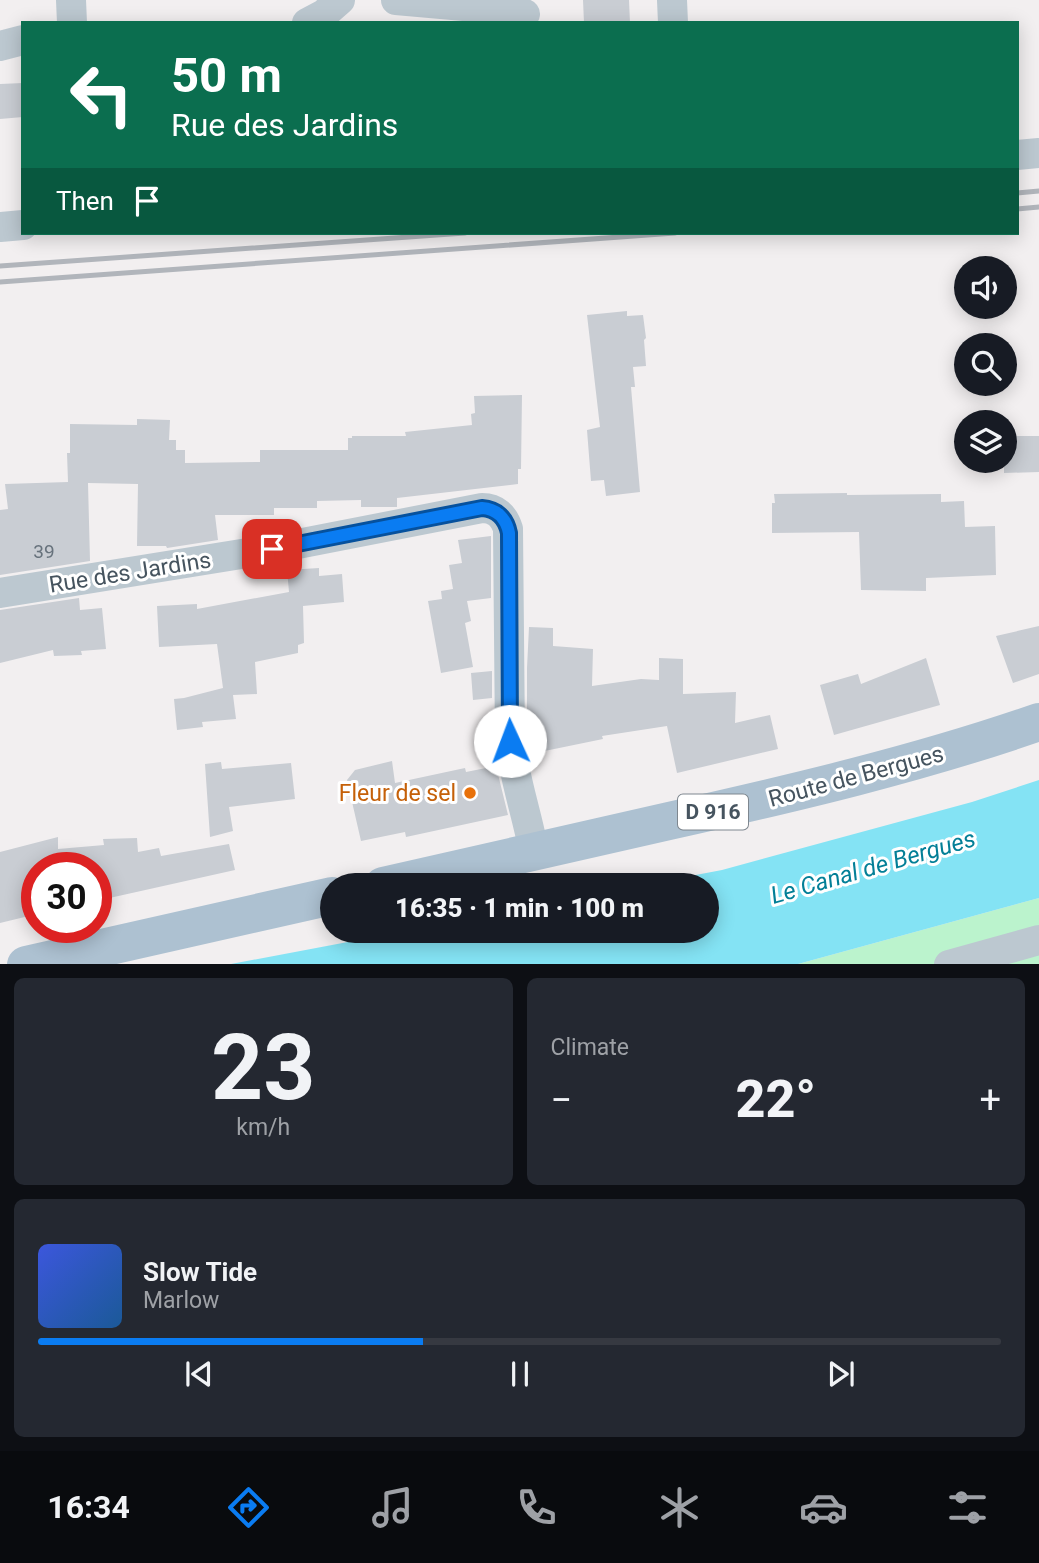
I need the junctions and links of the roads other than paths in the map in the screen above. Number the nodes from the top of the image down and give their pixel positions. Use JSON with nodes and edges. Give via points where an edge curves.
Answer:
{"nodes":[{"id":1,"x":71,"y":0,"type":"edge"},
{"id":2,"x":340,"y":0,"type":"edge"},
{"id":3,"x":396,"y":0,"type":"edge"},
{"id":4,"x":672,"y":0,"type":"edge"},
{"id":5,"x":525,"y":14,"type":"dead end"},
{"id":6,"x":72,"y":21,"type":"edge"},
{"id":7,"x":311,"y":21,"type":"edge"},
{"id":8,"x":673,"y":21,"type":"edge"},
{"id":9,"x":21,"y":41,"type":"edge"},
{"id":10,"x":0,"y":46,"type":"edge"},
{"id":11,"x":1039,"y":153,"type":"edge"},
{"id":12,"x":1019,"y":155,"type":"edge"},
{"id":13,"x":21,"y":225,"type":"edge"},
{"id":14,"x":0,"y":227,"type":"edge"},
{"id":15,"x":0,"y":593,"type":"edge"},
{"id":16,"x":1039,"y":722,"type":"edge"},
{"id":17,"x":534,"y":852,"type":"junction"},
{"id":18,"x":441,"y":873,"type":"edge"},
{"id":19,"x":320,"y":899,"type":"edge"},
{"id":20,"x":1039,"y":940,"type":"edge"},
{"id":21,"x":26,"y":964,"type":"edge"},
{"id":22,"x":949,"y":964,"type":"edge"}],
"edges":[{"from":1,"to":6,"type":"street"},
{"from":2,"to":7,"type":"street"},
{"from":3,"to":5,"type":"street"},
{"from":4,"to":8,"type":"street"},
{"from":9,"to":10,"type":"street"},
{"from":11,"to":12,"type":"street"},
{"from":13,"to":14,"type":"street"},
{"from":15,"to":17,"type":"street","name":"Rue des Jardins","via":[[260,551],[482,508],[493,510],[508,529],[508,710],[512,757]]},
{"from":16,"to":17,"type":"main road","name":"Route de Bergues","number":"D 916","via":[[864,775]]},
{"from":17,"to":18,"type":"main road","name":"Route de Bergues","number":"D 916"},
{"from":19,"to":21,"type":"main road"},
{"from":20,"to":22,"type":"street"}]}
